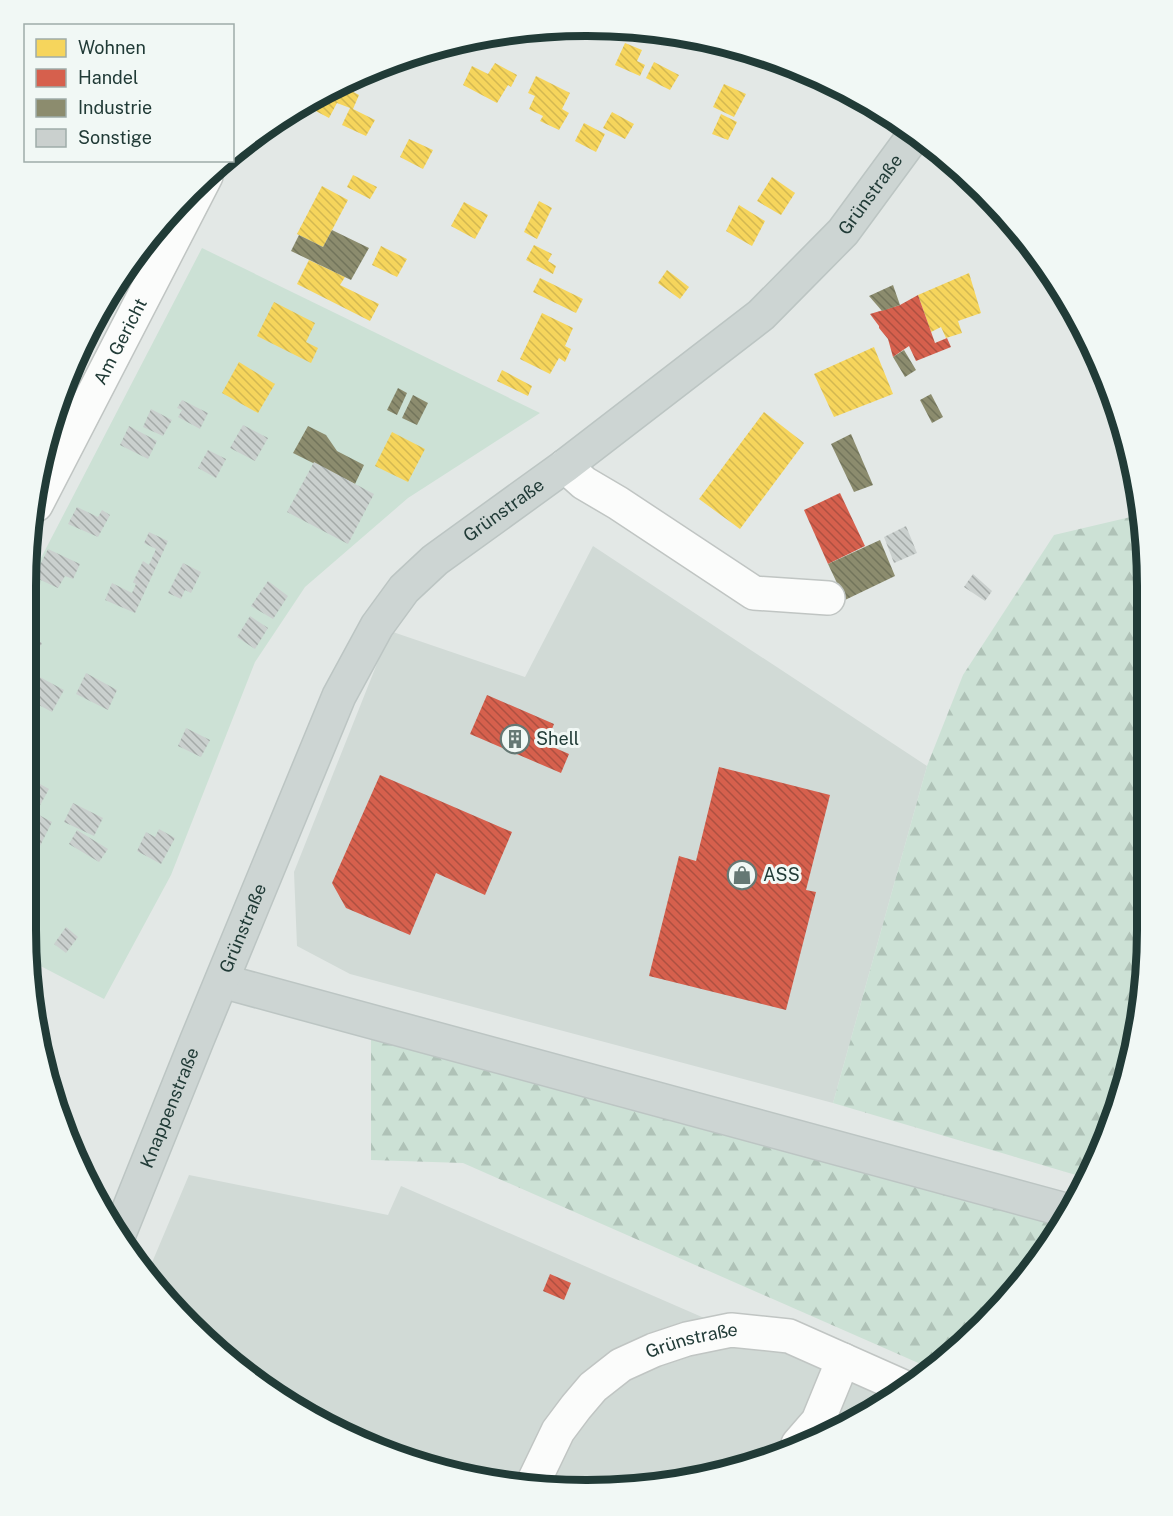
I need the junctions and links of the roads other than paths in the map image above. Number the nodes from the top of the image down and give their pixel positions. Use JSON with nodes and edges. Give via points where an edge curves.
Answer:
{"nodes":[{"id":1,"x":910,"y":141,"type":"edge"},
{"id":2,"x":182,"y":214,"type":"edge"},
{"id":3,"x":128,"y":299,"type":"edge"},
{"id":4,"x":565,"y":466,"type":"junction"},
{"id":5,"x":47,"y":481,"type":"edge"},
{"id":6,"x":828,"y":598,"type":"dead end"},
{"id":7,"x":222,"y":981,"type":"junction"},
{"id":8,"x":1061,"y":1209,"type":"edge"},
{"id":9,"x":123,"y":1225,"type":"edge"},
{"id":10,"x":843,"y":1360,"type":"junction"},
{"id":11,"x":897,"y":1384,"type":"edge"},
{"id":12,"x":808,"y":1433,"type":"edge"},
{"id":13,"x":536,"y":1477,"type":"edge"}],
"edges":[{"from":1,"to":4,"type":"main road","name":"Grünstraße","via":[[843,232],[761,315]]},
{"from":2,"to":3,"type":"street","name":"Am Gericht"},
{"from":3,"to":5,"type":"street","name":"Am Gericht"},
{"from":4,"to":6,"type":"street","via":[[584,483],[754,593]]},
{"from":4,"to":7,"type":"main road","name":"Grünstraße","via":[[435,560],[404,589],[377,626],[339,696]]},
{"from":7,"to":8,"type":"main road"},
{"from":7,"to":9,"type":"main road","name":"Knappenstraße"},
{"from":10,"to":11,"type":"street","name":"Grünstraße"},
{"from":10,"to":12,"type":"street","via":[[819,1421]]},
{"from":10,"to":13,"type":"street","name":"Grünstraße","via":[[789,1336],[731,1330],[654,1350],[621,1365],[593,1387],[558,1431]]}]}
